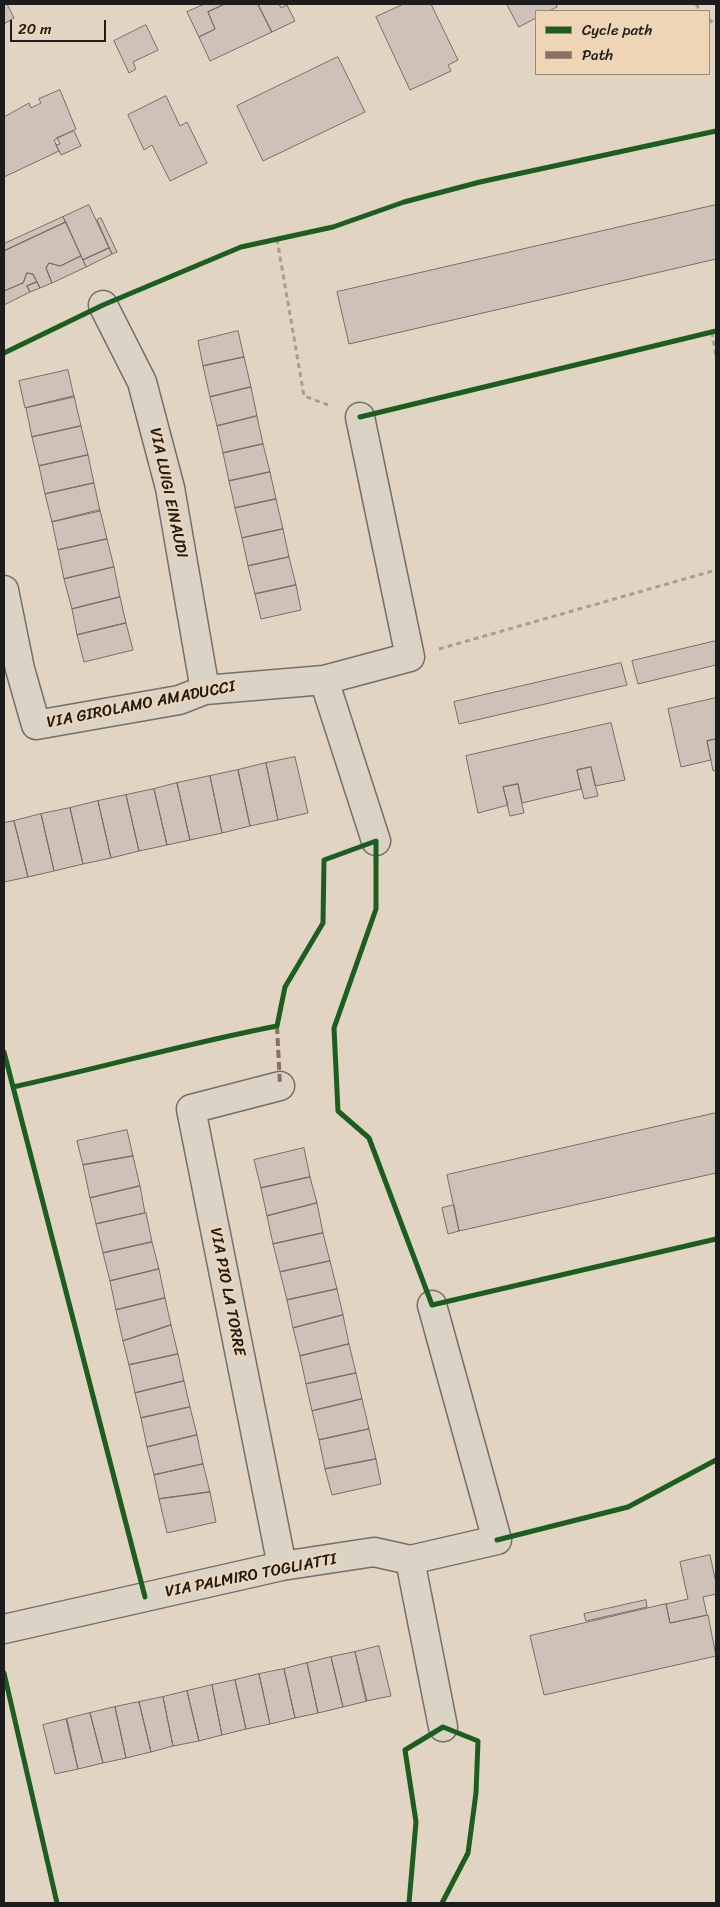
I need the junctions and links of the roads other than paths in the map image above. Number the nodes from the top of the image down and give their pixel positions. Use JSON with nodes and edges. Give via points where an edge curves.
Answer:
{"nodes":[{"id":1,"x":104,"y":305,"type":"dead end"},
{"id":2,"x":360,"y":416,"type":"road end"},
{"id":3,"x":4,"y":590,"type":"edge"},
{"id":4,"x":8,"y":628,"type":"edge"},
{"id":5,"x":324,"y":680,"type":"junction"},
{"id":6,"x":205,"y":690,"type":"junction"},
{"id":7,"x":376,"y":841,"type":"dead end"},
{"id":8,"x":280,"y":1086,"type":"dead end"},
{"id":9,"x":432,"y":1305,"type":"dead end"},
{"id":10,"x":410,"y":1560,"type":"junction"},
{"id":11,"x":282,"y":1566,"type":"junction"},
{"id":12,"x":4,"y":1629,"type":"edge"},
{"id":13,"x":443,"y":1727,"type":"dead end"}],
"edges":[{"from":1,"to":6,"type":"street","name":"VIA LUIGI EINAUDI","via":[[144,390],[170,488]]},
{"from":2,"to":5,"type":"street","name":"VIA GIROLAMO AMADUCCI","via":[[410,657]]},
{"from":3,"to":4,"type":"street","name":"VIA GIROLAMO AMADUCCI"},
{"from":4,"to":6,"type":"street","name":"VIA GIROLAMO AMADUCCI","via":[[36,725],[179,700]]},
{"from":5,"to":6,"type":"street","name":"VIA GIROLAMO AMADUCCI"},
{"from":5,"to":7,"type":"street"},
{"from":8,"to":11,"type":"street","name":"VIA PIO LA TORRE","via":[[191,1109]]},
{"from":9,"to":10,"type":"street","name":"VIA PALMIRO TOGLIATTI","via":[[497,1540]]},
{"from":10,"to":11,"type":"street","name":"VIA PALMIRO TOGLIATTI","via":[[374,1552]]},
{"from":10,"to":13,"type":"street"},
{"from":11,"to":12,"type":"street","name":"VIA PALMIRO TOGLIATTI"}]}
